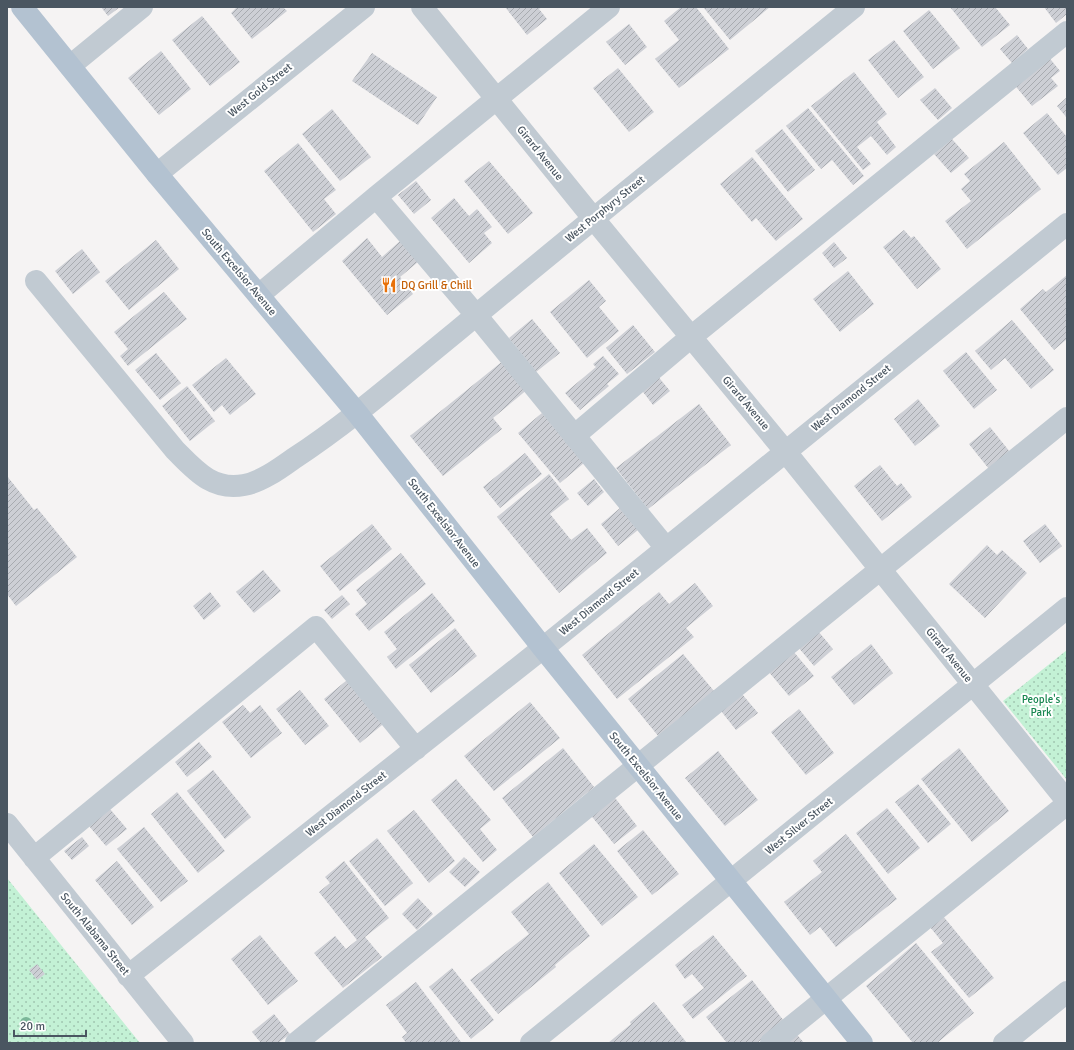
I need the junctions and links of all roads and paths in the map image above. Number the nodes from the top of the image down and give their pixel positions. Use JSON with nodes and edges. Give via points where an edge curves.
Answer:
{"nodes":[{"id":1,"x":22,"y":7,"type":"edge"},
{"id":2,"x":142,"y":7,"type":"edge"},
{"id":3,"x":364,"y":7,"type":"edge"},
{"id":4,"x":422,"y":7,"type":"edge"},
{"id":5,"x":609,"y":7,"type":"edge"},
{"id":6,"x":854,"y":7,"type":"edge"},
{"id":7,"x":1067,"y":32,"type":"edge"},
{"id":8,"x":70,"y":66,"type":"junction"},
{"id":9,"x":496,"y":98,"type":"junction"},
{"id":10,"x":157,"y":174,"type":"junction"},
{"id":11,"x":376,"y":197,"type":"junction"},
{"id":12,"x":592,"y":218,"type":"junction"},
{"id":13,"x":1067,"y":224,"type":"edge"},
{"id":14,"x":36,"y":281,"type":"dead end"},
{"id":15,"x":259,"y":296,"type":"junction"},
{"id":16,"x":476,"y":315,"type":"junction"},
{"id":17,"x":691,"y":337,"type":"junction"},
{"id":18,"x":357,"y":413,"type":"junction"},
{"id":19,"x":1067,"y":418,"type":"edge"},
{"id":20,"x":574,"y":436,"type":"junction"},
{"id":21,"x":786,"y":451,"type":"junction"},
{"id":22,"x":666,"y":548,"type":"junction"},
{"id":23,"x":880,"y":568,"type":"junction"},
{"id":24,"x":1067,"y":608,"type":"edge"},
{"id":25,"x":543,"y":648,"type":"junction"},
{"id":26,"x":972,"y":685,"type":"junction"},
{"id":27,"x":416,"y":749,"type":"junction"},
{"id":28,"x":638,"y":767,"type":"junction"},
{"id":29,"x":1067,"y":802,"type":"edge"},
{"id":30,"x":7,"y":824,"type":"edge"},
{"id":31,"x":34,"y":858,"type":"junction"},
{"id":32,"x":731,"y":882,"type":"junction"},
{"id":33,"x":128,"y":976,"type":"junction"},
{"id":34,"x":1067,"y":992,"type":"edge"},
{"id":35,"x":826,"y":999,"type":"junction"},
{"id":36,"x":183,"y":1043,"type":"edge"},
{"id":37,"x":296,"y":1043,"type":"edge"},
{"id":38,"x":531,"y":1043,"type":"edge"},
{"id":39,"x":771,"y":1043,"type":"edge"},
{"id":40,"x":862,"y":1043,"type":"edge"},
{"id":41,"x":1004,"y":1043,"type":"edge"}],
"edges":[{"from":1,"to":8,"type":"main road","name":"South Excelsior Avenue"},
{"from":2,"to":8,"type":"street"},
{"from":3,"to":10,"type":"street","name":"West Gold Street"},
{"from":4,"to":9,"type":"street","name":"Girard Avenue"},
{"from":5,"to":9,"type":"street"},
{"from":6,"to":12,"type":"street","name":"West Porphyry Street"},
{"from":7,"to":17,"type":"street"},
{"from":8,"to":10,"type":"main road","name":"South Excelsior Avenue"},
{"from":9,"to":11,"type":"street"},
{"from":9,"to":12,"type":"street","name":"Girard Avenue"},
{"from":10,"to":15,"type":"main road","name":"South Excelsior Avenue"},
{"from":11,"to":15,"type":"street"},
{"from":11,"to":16,"type":"street"},
{"from":12,"to":16,"type":"street","name":"West Porphyry Street"},
{"from":12,"to":17,"type":"street","name":"Girard Avenue"},
{"from":13,"to":21,"type":"street","name":"West Diamond Street"},
{"from":14,"to":18,"type":"street","name":"West Porphyry Street","via":[[175,450],[197,472],[224,487],[245,485],[272,473],[310,449]]},
{"from":15,"to":18,"type":"main road","name":"South Excelsior Avenue"},
{"from":16,"to":18,"type":"street","name":"West Porphyry Street"},
{"from":16,"to":20,"type":"street"},
{"from":17,"to":20,"type":"street"},
{"from":17,"to":21,"type":"street","name":"Girard Avenue"},
{"from":18,"to":25,"type":"main road","name":"South Excelsior Avenue"},
{"from":19,"to":23,"type":"street"},
{"from":20,"to":22,"type":"street"},
{"from":21,"to":22,"type":"street","name":"West Diamond Street"},
{"from":21,"to":23,"type":"street","name":"Girard Avenue"},
{"from":22,"to":25,"type":"street","name":"West Diamond Street"},
{"from":23,"to":26,"type":"street","name":"Girard Avenue"},
{"from":23,"to":28,"type":"street"},
{"from":24,"to":26,"type":"street","name":"West Silver Street"},
{"from":25,"to":27,"type":"street","name":"West Diamond Street"},
{"from":25,"to":28,"type":"main road","name":"South Excelsior Avenue"},
{"from":26,"to":29,"type":"street","name":"Girard Avenue"},
{"from":26,"to":32,"type":"street","name":"West Silver Street"},
{"from":27,"to":31,"type":"street","via":[[316,626]]},
{"from":27,"to":33,"type":"street","name":"West Diamond Street"},
{"from":28,"to":32,"type":"main road","name":"South Excelsior Avenue"},
{"from":28,"to":37,"type":"street"},
{"from":29,"to":35,"type":"street"},
{"from":30,"to":31,"type":"street","name":"South Alabama Street"},
{"from":31,"to":33,"type":"street","name":"South Alabama Street"},
{"from":32,"to":35,"type":"main road","name":"South Excelsior Avenue"},
{"from":32,"to":38,"type":"street","name":"West Silver Street"},
{"from":33,"to":36,"type":"street","name":"South Alabama Street"},
{"from":34,"to":41,"type":"street"},
{"from":35,"to":39,"type":"street"},
{"from":35,"to":40,"type":"main road","name":"South Excelsior Avenue"}]}
